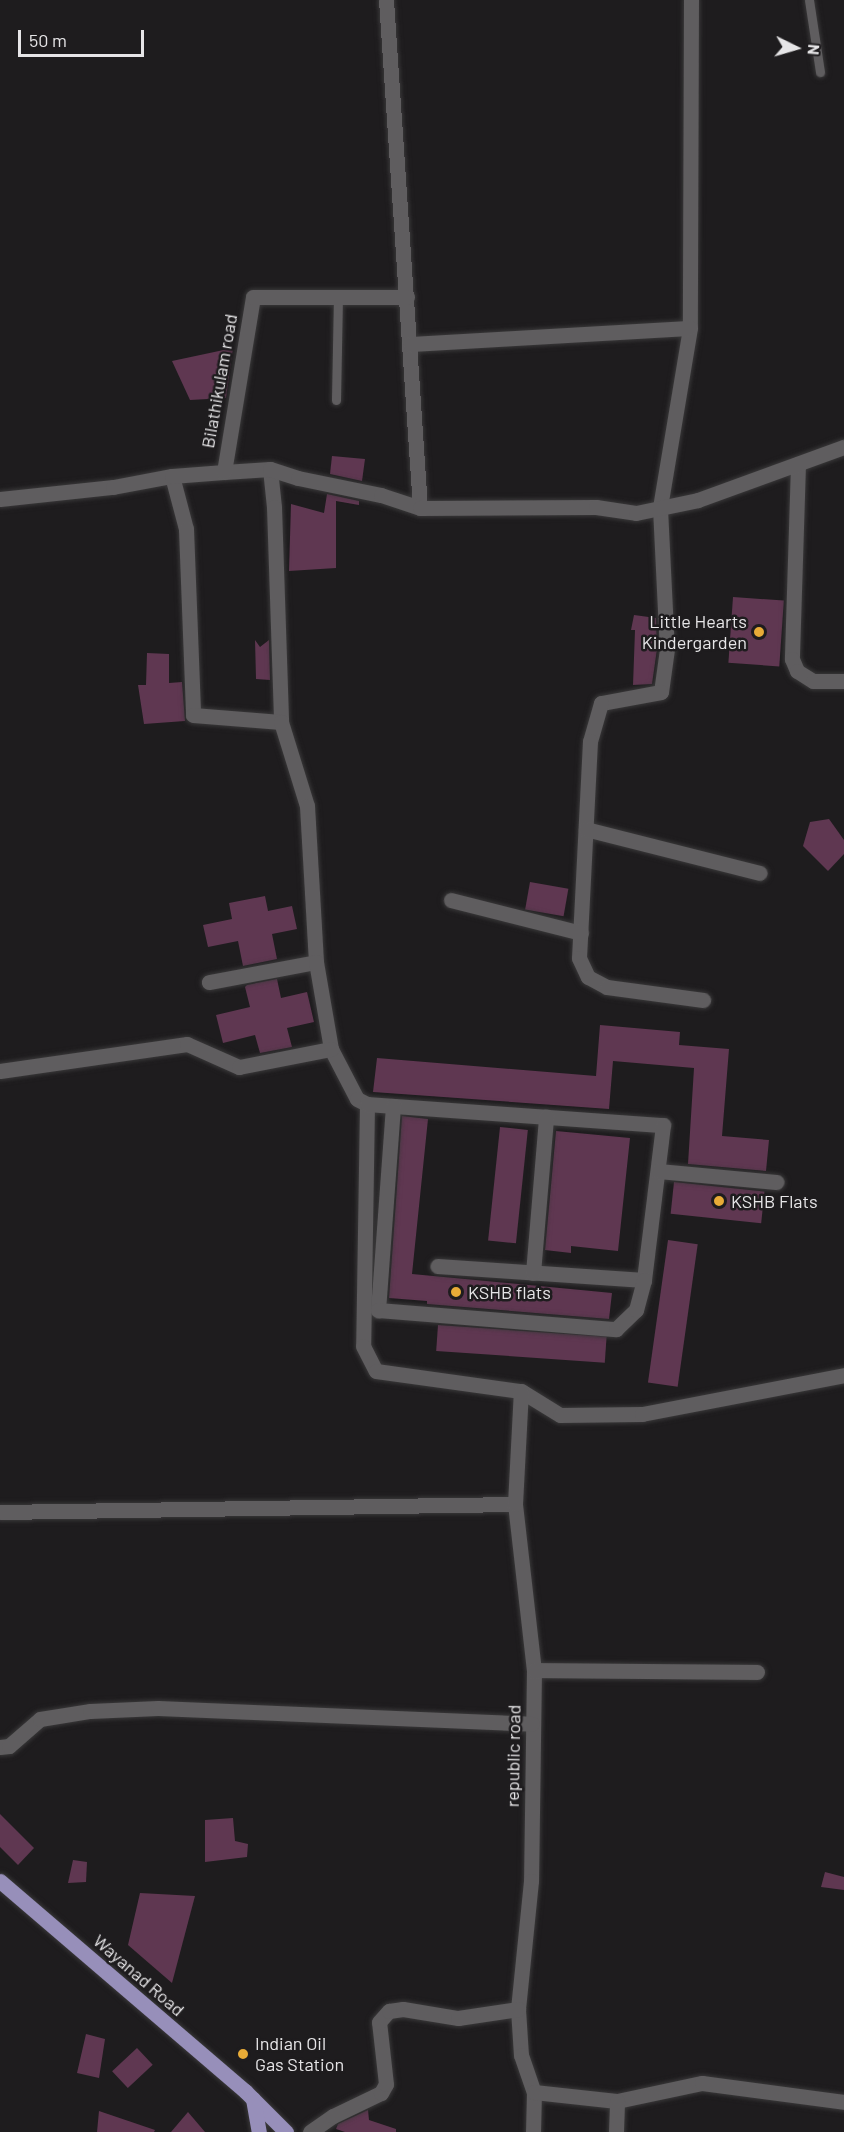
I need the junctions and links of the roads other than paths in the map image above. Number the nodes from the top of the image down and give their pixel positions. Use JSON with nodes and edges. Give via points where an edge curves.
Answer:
{"nodes":[{"id":1,"x":386,"y":0,"type":"edge"},
{"id":2,"x":691,"y":0,"type":"edge"},
{"id":3,"x":809,"y":0,"type":"edge"},
{"id":4,"x":820,"y":72,"type":"dead end"},
{"id":5,"x":338,"y":297,"type":"junction"},
{"id":6,"x":407,"y":297,"type":"junction"},
{"id":7,"x":690,"y":328,"type":"junction"},
{"id":8,"x":410,"y":344,"type":"junction"},
{"id":9,"x":336,"y":400,"type":"dead end"},
{"id":10,"x":844,"y":447,"type":"edge"},
{"id":11,"x":798,"y":464,"type":"junction"},
{"id":12,"x":270,"y":469,"type":"junction"},
{"id":13,"x":224,"y":472,"type":"junction"},
{"id":14,"x":172,"y":476,"type":"junction"},
{"id":15,"x":0,"y":499,"type":"edge"},
{"id":16,"x":420,"y":508,"type":"junction"},
{"id":17,"x":660,"y":508,"type":"junction"},
{"id":18,"x":844,"y":681,"type":"edge"},
{"id":19,"x":281,"y":722,"type":"junction"},
{"id":20,"x":586,"y":830,"type":"junction"},
{"id":21,"x":760,"y":873,"type":"dead end"},
{"id":22,"x":451,"y":900,"type":"dead end"},
{"id":23,"x":581,"y":933,"type":"junction"},
{"id":24,"x":316,"y":962,"type":"junction"},
{"id":25,"x":209,"y":982,"type":"dead end"},
{"id":26,"x":703,"y":1000,"type":"dead end"},
{"id":27,"x":331,"y":1049,"type":"junction"},
{"id":28,"x":0,"y":1071,"type":"edge"},
{"id":29,"x":367,"y":1104,"type":"junction"},
{"id":30,"x":393,"y":1106,"type":"junction"},
{"id":31,"x":546,"y":1117,"type":"junction"},
{"id":32,"x":658,"y":1171,"type":"junction"},
{"id":33,"x":776,"y":1182,"type":"dead end"},
{"id":34,"x":437,"y":1266,"type":"dead end"},
{"id":35,"x":533,"y":1273,"type":"junction"},
{"id":36,"x":644,"y":1280,"type":"junction"},
{"id":37,"x":844,"y":1375,"type":"edge"},
{"id":38,"x":521,"y":1391,"type":"junction"},
{"id":39,"x":515,"y":1504,"type":"junction"},
{"id":40,"x":0,"y":1512,"type":"edge"},
{"id":41,"x":534,"y":1670,"type":"junction"},
{"id":42,"x":756,"y":1672,"type":"dead end"},
{"id":43,"x":532,"y":1724,"type":"junction"},
{"id":44,"x":0,"y":1747,"type":"edge"},
{"id":45,"x":0,"y":1881,"type":"edge"},
{"id":46,"x":518,"y":2009,"type":"junction"},
{"id":47,"x":534,"y":2092,"type":"junction"},
{"id":48,"x":253,"y":2099,"type":"junction"},
{"id":49,"x":617,"y":2101,"type":"junction"},
{"id":50,"x":844,"y":2102,"type":"edge"},
{"id":51,"x":259,"y":2132,"type":"edge"},
{"id":52,"x":286,"y":2132,"type":"edge"},
{"id":53,"x":310,"y":2132,"type":"edge"},
{"id":54,"x":532,"y":2132,"type":"edge"},
{"id":55,"x":616,"y":2132,"type":"edge"}],
"edges":[{"from":1,"to":6,"type":"street"},
{"from":2,"to":7,"type":"street"},
{"from":3,"to":4,"type":"lane"},
{"from":5,"to":6,"type":"street","name":"Bilathikulam road"},
{"from":5,"to":9,"type":"lane"},
{"from":5,"to":13,"type":"street","name":"Bilathikulam road","via":[[253,297]]},
{"from":6,"to":8,"type":"street"},
{"from":7,"to":8,"type":"street"},
{"from":7,"to":17,"type":"street"},
{"from":8,"to":16,"type":"street"},
{"from":10,"to":11,"type":"street"},
{"from":11,"to":17,"type":"street","via":[[698,500]]},
{"from":11,"to":18,"type":"street","via":[[792,659],[797,671],[813,681]]},
{"from":12,"to":13,"type":"street"},
{"from":12,"to":16,"type":"street"},
{"from":12,"to":19,"type":"street"},
{"from":13,"to":14,"type":"street","name":"Bilathikulam road"},
{"from":14,"to":15,"type":"street","name":"Bilathikulam road","via":[[113,487]]},
{"from":14,"to":19,"type":"street","via":[[186,529],[194,715]]},
{"from":16,"to":17,"type":"street","via":[[596,507],[636,513]]},
{"from":17,"to":20,"type":"street","via":[[667,649],[661,692],[601,703],[590,741]]},
{"from":19,"to":24,"type":"street","via":[[306,806]]},
{"from":20,"to":21,"type":"street"},
{"from":20,"to":23,"type":"street"},
{"from":22,"to":23,"type":"street"},
{"from":23,"to":26,"type":"street","via":[[579,958],[588,976],[607,987]]},
{"from":24,"to":25,"type":"street"},
{"from":24,"to":27,"type":"street"},
{"from":27,"to":28,"type":"street","via":[[239,1067],[187,1044]]},
{"from":27,"to":29,"type":"street","via":[[357,1099]]},
{"from":29,"to":30,"type":"street"},
{"from":29,"to":38,"type":"street","via":[[363,1346],[376,1371]]},
{"from":30,"to":31,"type":"street"},
{"from":30,"to":36,"type":"street","via":[[378,1310],[616,1329],[636,1310]]},
{"from":31,"to":32,"type":"street","via":[[663,1125]]},
{"from":31,"to":35,"type":"street"},
{"from":32,"to":33,"type":"street"},
{"from":32,"to":36,"type":"street"},
{"from":34,"to":35,"type":"street"},
{"from":35,"to":36,"type":"street"},
{"from":37,"to":38,"type":"street","via":[[642,1414],[560,1415]]},
{"from":38,"to":39,"type":"street","name":"republic road"},
{"from":39,"to":40,"type":"street"},
{"from":39,"to":41,"type":"street","name":"republic road"},
{"from":41,"to":42,"type":"street"},
{"from":41,"to":43,"type":"street","name":"republic road"},
{"from":43,"to":44,"type":"street","via":[[158,1708],[90,1711],[40,1719],[9,1746]]},
{"from":43,"to":46,"type":"street","name":"republic road","via":[[531,1881]]},
{"from":45,"to":48,"type":"main road","name":"Wayanad Road"},
{"from":46,"to":47,"type":"street","name":"republic road","via":[[521,2055]]},
{"from":46,"to":53,"type":"street","via":[[458,2018],[403,2009],[389,2011],[379,2022],[386,2084],[381,2093]]},
{"from":47,"to":49,"type":"street"},
{"from":47,"to":54,"type":"street"},
{"from":48,"to":51,"type":"main road"},
{"from":48,"to":52,"type":"main road","name":"Wayanad Road"},
{"from":49,"to":50,"type":"street","via":[[702,2083]]},
{"from":49,"to":55,"type":"street"}]}
